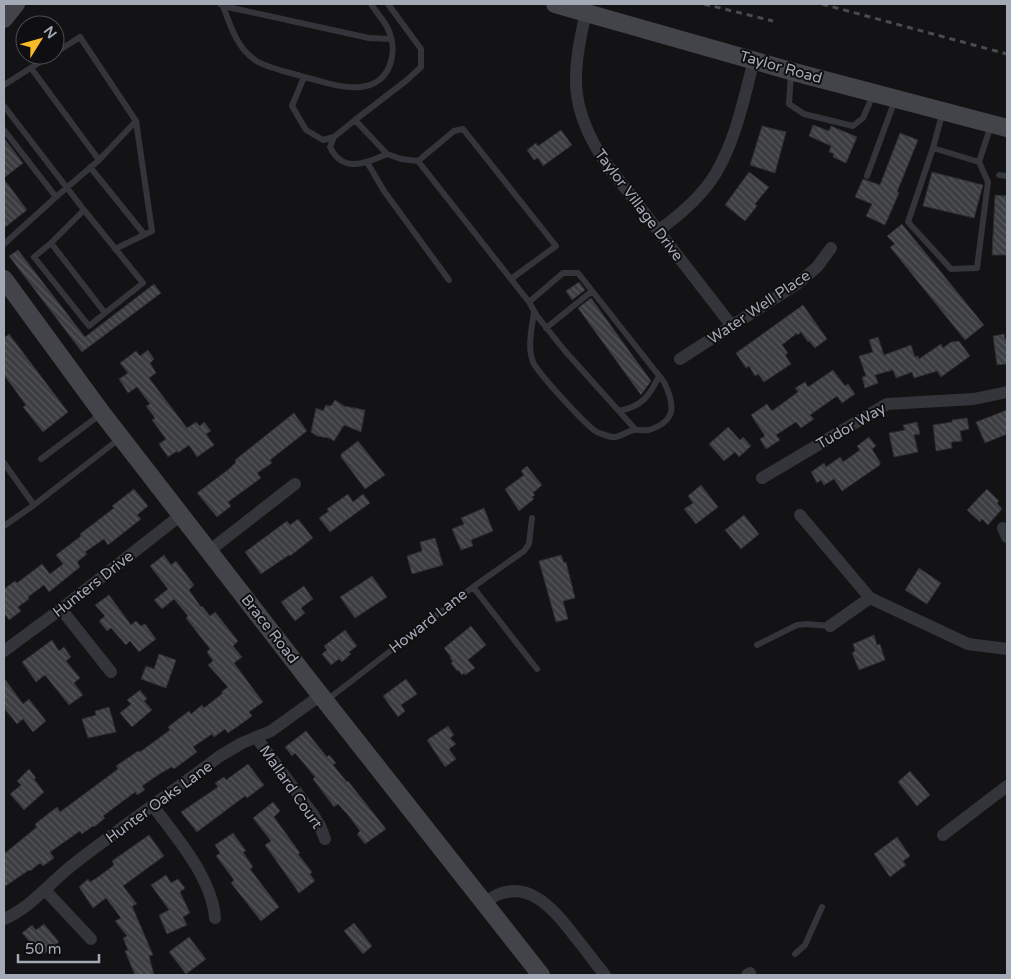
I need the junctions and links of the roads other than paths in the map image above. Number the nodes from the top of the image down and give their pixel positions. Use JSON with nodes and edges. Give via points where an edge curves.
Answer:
{"nodes":[{"id":1,"x":16,"y":4,"type":"edge"},
{"id":2,"x":371,"y":4,"type":"edge"},
{"id":3,"x":388,"y":4,"type":"edge"},
{"id":4,"x":555,"y":4,"type":"edge"},
{"id":5,"x":221,"y":5,"type":"edge"},
{"id":6,"x":586,"y":12,"type":"junction"},
{"id":7,"x":4,"y":19,"type":"edge"},
{"id":8,"x":391,"y":39,"type":"junction"},
{"id":9,"x":65,"y":46,"type":"edge"},
{"id":10,"x":754,"y":60,"type":"junction"},
{"id":11,"x":36,"y":65,"type":"edge"},
{"id":12,"x":31,"y":68,"type":"junction"},
{"id":13,"x":791,"y":71,"type":"junction"},
{"id":14,"x":304,"y":76,"type":"junction"},
{"id":15,"x":4,"y":85,"type":"edge"},
{"id":16,"x":874,"y":93,"type":"junction"},
{"id":17,"x":895,"y":99,"type":"junction"},
{"id":18,"x":4,"y":106,"type":"edge"},
{"id":19,"x":942,"y":111,"type":"junction"},
{"id":20,"x":355,"y":120,"type":"junction"},
{"id":21,"x":136,"y":121,"type":"junction"},
{"id":22,"x":999,"y":126,"type":"edge"},
{"id":23,"x":4,"y":130,"type":"edge"},
{"id":24,"x":334,"y":137,"type":"junction"},
{"id":25,"x":933,"y":148,"type":"junction"},
{"id":26,"x":387,"y":154,"type":"junction"},
{"id":27,"x":98,"y":160,"type":"junction"},
{"id":28,"x":418,"y":161,"type":"junction"},
{"id":29,"x":366,"y":162,"type":"junction"},
{"id":30,"x":980,"y":162,"type":"junction"},
{"id":31,"x":90,"y":167,"type":"junction"},
{"id":32,"x":999,"y":174,"type":"dead end"},
{"id":33,"x":867,"y":176,"type":"dead end"},
{"id":34,"x":1007,"y":176,"type":"edge"},
{"id":35,"x":66,"y":188,"type":"junction"},
{"id":36,"x":56,"y":197,"type":"junction"},
{"id":37,"x":84,"y":210,"type":"junction"},
{"id":38,"x":659,"y":230,"type":"junction"},
{"id":39,"x":144,"y":234,"type":"junction"},
{"id":40,"x":51,"y":243,"type":"junction"},
{"id":41,"x":4,"y":244,"type":"edge"},
{"id":42,"x":831,"y":248,"type":"dead end"},
{"id":43,"x":115,"y":249,"type":"junction"},
{"id":44,"x":511,"y":279,"type":"junction"},
{"id":45,"x":4,"y":280,"type":"edge"},
{"id":46,"x":449,"y":280,"type":"dead end"},
{"id":47,"x":592,"y":290,"type":"junction"},
{"id":48,"x":530,"y":302,"type":"junction"},
{"id":49,"x":534,"y":312,"type":"junction"},
{"id":50,"x":105,"y":313,"type":"junction"},
{"id":51,"x":732,"y":326,"type":"junction"},
{"id":52,"x":546,"y":328,"type":"junction"},
{"id":53,"x":680,"y":359,"type":"dead end"},
{"id":54,"x":659,"y":376,"type":"junction"},
{"id":55,"x":1007,"y":392,"type":"edge"},
{"id":56,"x":619,"y":411,"type":"junction"},
{"id":57,"x":102,"y":413,"type":"junction"},
{"id":58,"x":635,"y":429,"type":"junction"},
{"id":59,"x":121,"y":438,"type":"junction"},
{"id":60,"x":41,"y":459,"type":"dead end"},
{"id":61,"x":4,"y":464,"type":"edge"},
{"id":62,"x":762,"y":478,"type":"dead end"},
{"id":63,"x":296,"y":484,"type":"dead end"},
{"id":64,"x":34,"y":505,"type":"junction"},
{"id":65,"x":181,"y":515,"type":"junction"},
{"id":66,"x":800,"y":515,"type":"dead end"},
{"id":67,"x":532,"y":518,"type":"dead end"},
{"id":68,"x":4,"y":526,"type":"edge"},
{"id":69,"x":209,"y":551,"type":"junction"},
{"id":70,"x":472,"y":587,"type":"junction"},
{"id":71,"x":870,"y":598,"type":"junction"},
{"id":72,"x":62,"y":609,"type":"junction"},
{"id":73,"x":830,"y":626,"type":"joint"},
{"id":74,"x":757,"y":645,"type":"dead end"},
{"id":75,"x":1007,"y":649,"type":"edge"},
{"id":76,"x":4,"y":651,"type":"edge"},
{"id":77,"x":537,"y":669,"type":"dead end"},
{"id":78,"x":111,"y":672,"type":"dead end"},
{"id":79,"x":324,"y":698,"type":"junction"},
{"id":80,"x":256,"y":737,"type":"junction"},
{"id":81,"x":1007,"y":786,"type":"edge"},
{"id":82,"x":153,"y":806,"type":"junction"},
{"id":83,"x":944,"y":836,"type":"dead end"},
{"id":84,"x":326,"y":839,"type":"dead end"},
{"id":85,"x":45,"y":890,"type":"junction"},
{"id":86,"x":484,"y":903,"type":"junction"},
{"id":87,"x":822,"y":907,"type":"dead end"},
{"id":88,"x":215,"y":918,"type":"dead end"},
{"id":89,"x":4,"y":919,"type":"edge"},
{"id":90,"x":91,"y":939,"type":"dead end"},
{"id":91,"x":795,"y":954,"type":"dead end"},
{"id":92,"x":541,"y":975,"type":"edge"},
{"id":93,"x":605,"y":975,"type":"edge"}],
"edges":[{"from":1,"to":7,"type":"street"},
{"from":2,"to":8,"type":"lane"},
{"from":3,"to":20,"type":"lane","via":[[421,49],[420,67]]},
{"from":4,"to":6,"type":"street","name":"Taylor Road"},
{"from":5,"to":8,"type":"lane","via":[[369,38]]},
{"from":5,"to":14,"type":"lane","via":[[232,32],[256,61]]},
{"from":6,"to":10,"type":"street","name":"Taylor Road"},
{"from":6,"to":38,"type":"street","name":"Taylor Village Drive","via":[[575,71],[582,118],[600,155]]},
{"from":8,"to":14,"type":"lane","via":[[394,54],[388,72],[371,85],[349,87]]},
{"from":9,"to":21,"type":"lane","via":[[80,37]]},
{"from":10,"to":13,"type":"street","name":"Taylor Road"},
{"from":10,"to":38,"type":"street","via":[[737,123],[718,168],[707,186]]},
{"from":11,"to":12,"type":"lane"},
{"from":12,"to":15,"type":"lane"},
{"from":12,"to":27,"type":"lane"},
{"from":13,"to":16,"type":"street","name":"Taylor Road"},
{"from":13,"to":16,"type":"lane","via":[[789,104],[804,114],[853,126],[863,118]]},
{"from":14,"to":24,"type":"lane","via":[[292,106],[306,130],[323,140]]},
{"from":16,"to":17,"type":"street","name":"Taylor Road"},
{"from":17,"to":19,"type":"street","name":"Taylor Road"},
{"from":17,"to":33,"type":"lane"},
{"from":18,"to":35,"type":"lane"},
{"from":19,"to":22,"type":"street","name":"Taylor Road"},
{"from":19,"to":25,"type":"lane"},
{"from":20,"to":24,"type":"lane"},
{"from":20,"to":26,"type":"lane"},
{"from":21,"to":27,"type":"lane"},
{"from":21,"to":39,"type":"lane","via":[[152,231]]},
{"from":22,"to":30,"type":"lane"},
{"from":23,"to":36,"type":"lane"},
{"from":24,"to":29,"type":"lane","via":[[330,147],[334,156],[350,165]]},
{"from":25,"to":30,"type":"lane"},
{"from":25,"to":30,"type":"lane","via":[[908,222],[951,269],[977,268],[988,182]]},
{"from":26,"to":28,"type":"lane"},
{"from":26,"to":29,"type":"lane"},
{"from":27,"to":31,"type":"lane"},
{"from":28,"to":44,"type":"lane"},
{"from":28,"to":44,"type":"lane","via":[[454,131],[463,129],[556,246]]},
{"from":29,"to":46,"type":"lane"},
{"from":31,"to":35,"type":"lane"},
{"from":31,"to":39,"type":"lane"},
{"from":32,"to":34,"type":"lane"},
{"from":35,"to":36,"type":"lane"},
{"from":35,"to":37,"type":"lane"},
{"from":36,"to":41,"type":"lane"},
{"from":37,"to":40,"type":"lane"},
{"from":37,"to":43,"type":"lane"},
{"from":38,"to":51,"type":"street","name":"Taylor Village Drive"},
{"from":39,"to":43,"type":"lane"},
{"from":40,"to":50,"type":"lane"},
{"from":40,"to":50,"type":"lane","via":[[34,257],[89,326]]},
{"from":42,"to":51,"type":"street","name":"Water Well Place","via":[[805,279]]},
{"from":43,"to":50,"type":"lane","via":[[143,283]]},
{"from":44,"to":48,"type":"lane"},
{"from":45,"to":57,"type":"street","name":"Brace Road"},
{"from":47,"to":48,"type":"lane","via":[[578,273],[563,274]]},
{"from":47,"to":52,"type":"lane"},
{"from":47,"to":54,"type":"lane"},
{"from":48,"to":49,"type":"lane"},
{"from":49,"to":52,"type":"lane"},
{"from":49,"to":58,"type":"lane","via":[[530,341],[533,362],[558,394],[596,432],[614,437]]},
{"from":51,"to":53,"type":"street","name":"Water Well Place"},
{"from":52,"to":56,"type":"lane"},
{"from":54,"to":56,"type":"lane","via":[[645,400]]},
{"from":54,"to":58,"type":"lane","via":[[672,398],[671,413],[666,420],[647,431]]},
{"from":55,"to":62,"type":"street","name":"Tudor Way","via":[[974,399],[887,404]]},
{"from":56,"to":58,"type":"lane"},
{"from":57,"to":59,"type":"street","name":"Brace Road"},
{"from":57,"to":60,"type":"lane"},
{"from":59,"to":64,"type":"lane"},
{"from":59,"to":65,"type":"street","name":"Brace Road"},
{"from":61,"to":64,"type":"lane"},
{"from":63,"to":69,"type":"street"},
{"from":64,"to":68,"type":"lane"},
{"from":65,"to":69,"type":"street","name":"Brace Road"},
{"from":65,"to":72,"type":"street","name":"Hunters Drive"},
{"from":66,"to":71,"type":"street"},
{"from":67,"to":70,"type":"lane","via":[[529,544],[524,551]]},
{"from":69,"to":79,"type":"street","name":"Brace Road"},
{"from":70,"to":77,"type":"lane","name":"Howard Lane"},
{"from":70,"to":79,"type":"lane","name":"Howard Lane"},
{"from":71,"to":73,"type":"street"},
{"from":71,"to":75,"type":"street","via":[[968,644]]},
{"from":72,"to":76,"type":"street","name":"Hunters Drive"},
{"from":72,"to":78,"type":"street"},
{"from":73,"to":74,"type":"lane","via":[[797,625]]},
{"from":79,"to":80,"type":"street","name":"Hunter Oaks Lane"},
{"from":79,"to":86,"type":"street","name":"Brace Road"},
{"from":80,"to":82,"type":"street","name":"Hunter Oaks Lane","via":[[231,748]]},
{"from":80,"to":84,"type":"street","name":"Mallard Court","via":[[312,813]]},
{"from":81,"to":83,"type":"street"},
{"from":82,"to":85,"type":"street","name":"Hunter Oaks Lane","via":[[74,864]]},
{"from":82,"to":88,"type":"street","via":[[203,878]]},
{"from":85,"to":89,"type":"street","name":"Hunter Oaks Lane","via":[[19,912]]},
{"from":85,"to":90,"type":"street"},
{"from":86,"to":92,"type":"street","name":"Brace Road"},
{"from":86,"to":93,"type":"street","via":[[503,892],[515,890],[544,902],[558,914]]},
{"from":87,"to":91,"type":"lane","via":[[805,946]]}]}
